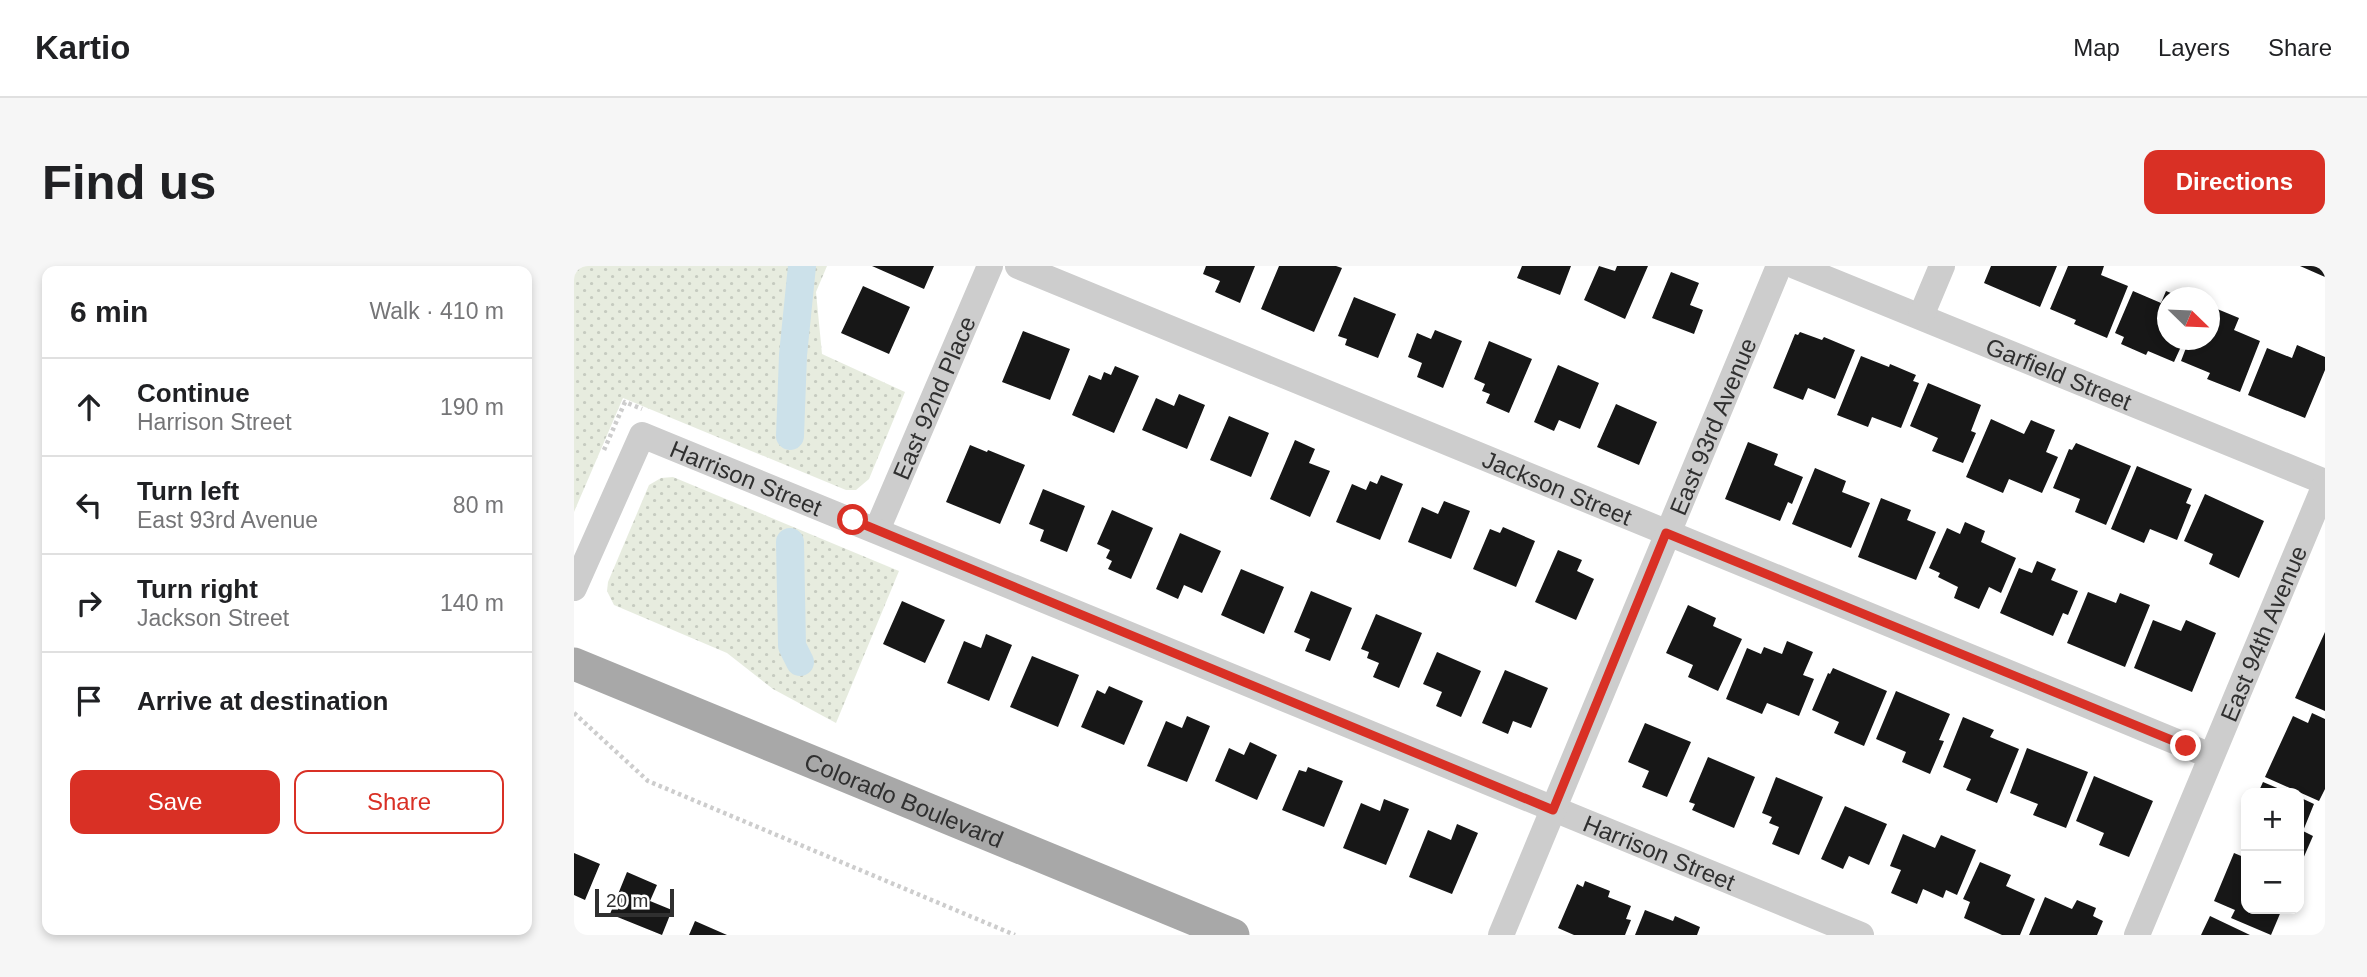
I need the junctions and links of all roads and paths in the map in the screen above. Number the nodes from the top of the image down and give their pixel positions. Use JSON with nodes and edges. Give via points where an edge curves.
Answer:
{"nodes":[{"id":1,"x":990,"y":266,"type":"edge"},
{"id":2,"x":1018,"y":266,"type":"edge"},
{"id":3,"x":1779,"y":266,"type":"edge"},
{"id":4,"x":1795,"y":266,"type":"edge"},
{"id":5,"x":1942,"y":266,"type":"edge"},
{"id":6,"x":1922,"y":316,"type":"junction"},
{"id":7,"x":2325,"y":483,"type":"edge"},
{"id":8,"x":877,"y":530,"type":"junction"},
{"id":9,"x":1666,"y":533,"type":"junction"},
{"id":10,"x":574,"y":588,"type":"edge"},
{"id":11,"x":574,"y":664,"type":"edge"},
{"id":12,"x":574,"y":713,"type":"edge"},
{"id":13,"x":2211,"y":756,"type":"junction"},
{"id":14,"x":1553,"y":810,"type":"junction"},
{"id":15,"x":1015,"y":935,"type":"edge"},
{"id":16,"x":1233,"y":935,"type":"edge"},
{"id":17,"x":1501,"y":935,"type":"edge"},
{"id":18,"x":1861,"y":935,"type":"edge"},
{"id":19,"x":2137,"y":935,"type":"edge"}],
"edges":[{"from":1,"to":8,"type":"street","name":"East 92nd Place"},
{"from":2,"to":9,"type":"street","name":"Jackson Street"},
{"from":3,"to":9,"type":"street","name":"East 93rd Avenue"},
{"from":4,"to":6,"type":"street","name":"Garfield Street"},
{"from":5,"to":6,"type":"street"},
{"from":6,"to":7,"type":"street","name":"Garfield Street"},
{"from":7,"to":13,"type":"street","name":"East 94th Avenue"},
{"from":8,"to":10,"type":"street","name":"Harrison Street","via":[[642,435]]},
{"from":8,"to":14,"type":"street","name":"Harrison Street"},
{"from":9,"to":13,"type":"street","name":"Jackson Street"},
{"from":9,"to":14,"type":"street","name":"East 93rd Avenue"},
{"from":11,"to":16,"type":"main road","name":"Colorado Boulevard"},
{"from":12,"to":15,"type":"path","via":[[648,781]]},
{"from":13,"to":19,"type":"street","name":"East 94th Avenue"},
{"from":14,"to":17,"type":"street","name":"East 93rd Avenue"},
{"from":14,"to":18,"type":"street","name":"Harrison Street"}]}
